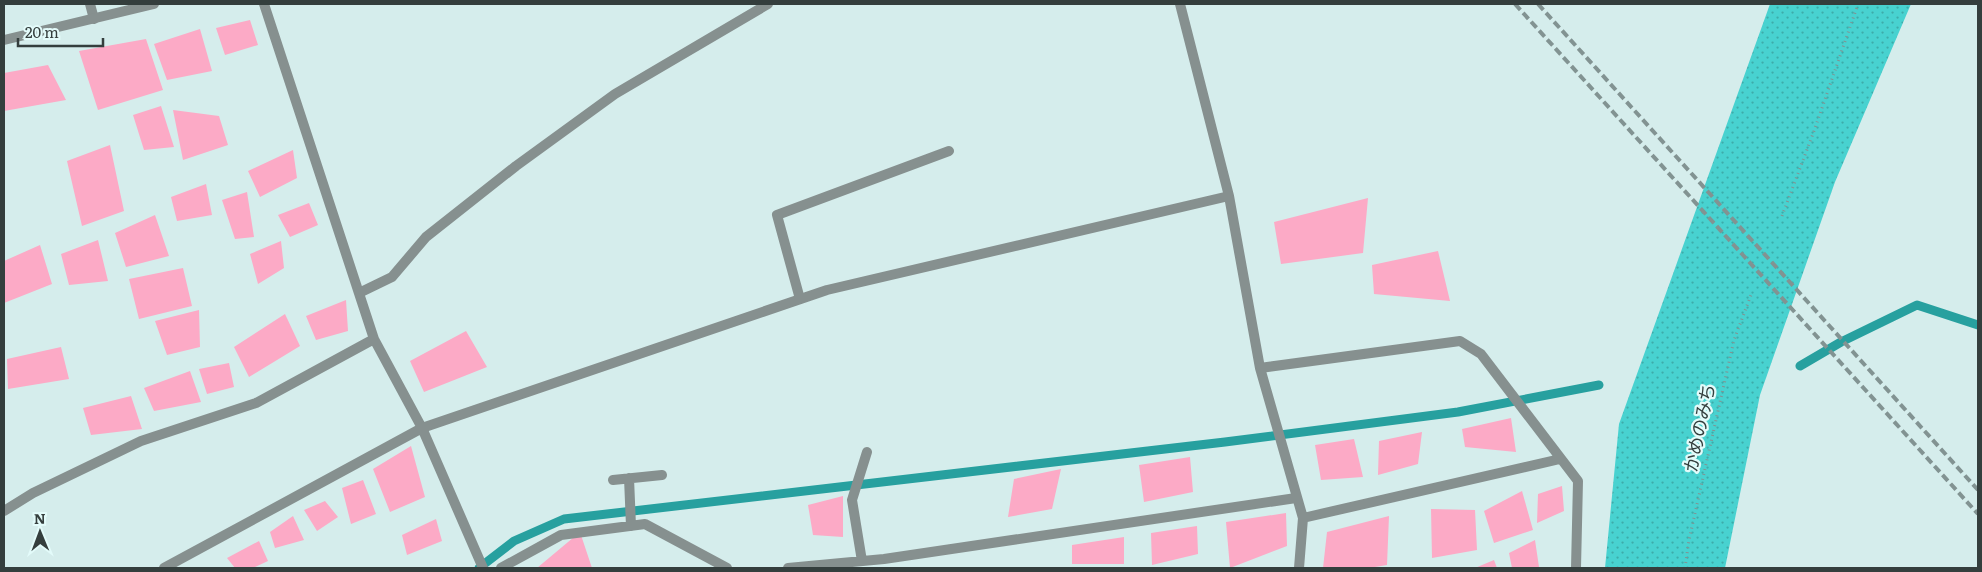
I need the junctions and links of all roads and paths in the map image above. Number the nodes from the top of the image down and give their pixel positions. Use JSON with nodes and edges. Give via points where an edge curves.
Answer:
{"nodes":[{"id":1,"x":90,"y":4,"type":"edge"},
{"id":2,"x":154,"y":4,"type":"edge"},
{"id":3,"x":264,"y":4,"type":"edge"},
{"id":4,"x":768,"y":4,"type":"edge"},
{"id":5,"x":1180,"y":4,"type":"edge"},
{"id":6,"x":1858,"y":4,"type":"edge"},
{"id":7,"x":94,"y":19,"type":"junction"},
{"id":8,"x":4,"y":40,"type":"edge"},
{"id":9,"x":949,"y":151,"type":"dead end"},
{"id":10,"x":1228,"y":196,"type":"junction"},
{"id":11,"x":1782,"y":216,"type":"dead end"},
{"id":12,"x":358,"y":293,"type":"junction"},
{"id":13,"x":1751,"y":296,"type":"dead end"},
{"id":14,"x":800,"y":299,"type":"junction"},
{"id":15,"x":374,"y":339,"type":"junction"},
{"id":16,"x":1260,"y":368,"type":"junction"},
{"id":17,"x":422,"y":428,"type":"junction"},
{"id":18,"x":866,"y":452,"type":"dead end"},
{"id":19,"x":1560,"y":459,"type":"junction"},
{"id":20,"x":662,"y":475,"type":"dead end"},
{"id":21,"x":629,"y":478,"type":"junction"},
{"id":22,"x":613,"y":480,"type":"dead end"},
{"id":23,"x":1296,"y":498,"type":"junction"},
{"id":24,"x":4,"y":512,"type":"edge"},
{"id":25,"x":1303,"y":518,"type":"junction"},
{"id":26,"x":631,"y":525,"type":"junction"},
{"id":27,"x":862,"y":561,"type":"junction"},
{"id":28,"x":885,"y":564,"type":"edge"},
{"id":29,"x":164,"y":568,"type":"edge"},
{"id":30,"x":483,"y":568,"type":"edge"},
{"id":31,"x":501,"y":568,"type":"edge"},
{"id":32,"x":727,"y":568,"type":"edge"},
{"id":33,"x":790,"y":568,"type":"edge"},
{"id":34,"x":1299,"y":568,"type":"edge"},
{"id":35,"x":1576,"y":568,"type":"edge"},
{"id":36,"x":1686,"y":568,"type":"edge"}],
"edges":[{"from":1,"to":7,"type":"street"},
{"from":2,"to":7,"type":"street"},
{"from":3,"to":12,"type":"street"},
{"from":4,"to":12,"type":"street","via":[[615,94],[426,237],[392,276]]},
{"from":5,"to":10,"type":"street"},
{"from":6,"to":11,"type":"path"},
{"from":7,"to":8,"type":"street"},
{"from":9,"to":14,"type":"street","via":[[777,215]]},
{"from":10,"to":14,"type":"street"},
{"from":10,"to":16,"type":"street"},
{"from":12,"to":15,"type":"street"},
{"from":13,"to":36,"type":"path","name":"かめのみち","via":[[1734,340],[1689,540]]},
{"from":14,"to":17,"type":"street"},
{"from":15,"to":17,"type":"street"},
{"from":15,"to":24,"type":"street","via":[[256,404],[141,440],[33,493]]},
{"from":16,"to":19,"type":"street","via":[[1460,341],[1481,354]]},
{"from":16,"to":23,"type":"street"},
{"from":17,"to":29,"type":"street"},
{"from":17,"to":30,"type":"street"},
{"from":18,"to":27,"type":"street","via":[[852,500]]},
{"from":19,"to":25,"type":"street"},
{"from":19,"to":35,"type":"street","via":[[1578,481]]},
{"from":20,"to":21,"type":"street"},
{"from":21,"to":22,"type":"street"},
{"from":21,"to":26,"type":"street"},
{"from":23,"to":25,"type":"street"},
{"from":23,"to":28,"type":"street"},
{"from":25,"to":34,"type":"street"},
{"from":26,"to":31,"type":"street","via":[[561,535]]},
{"from":26,"to":32,"type":"street","via":[[645,524]]},
{"from":27,"to":28,"type":"street"},
{"from":27,"to":33,"type":"street"}]}
